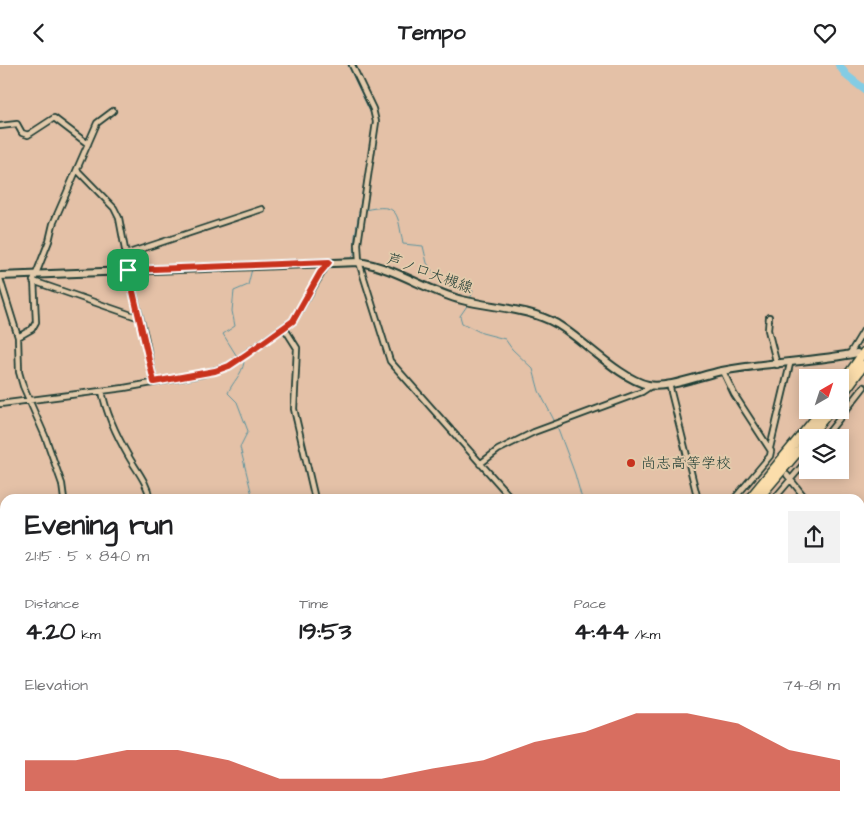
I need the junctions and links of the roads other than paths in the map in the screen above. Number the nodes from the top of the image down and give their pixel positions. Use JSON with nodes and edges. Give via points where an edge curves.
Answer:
{"nodes":[{"id":1,"x":352,"y":65,"type":"edge"},
{"id":2,"x":113,"y":111,"type":"dead end"},
{"id":3,"x":0,"y":126,"type":"edge"},
{"id":4,"x":88,"y":143,"type":"junction"},
{"id":5,"x":76,"y":170,"type":"junction"},
{"id":6,"x":262,"y":209,"type":"dead end"},
{"id":7,"x":126,"y":254,"type":"junction"},
{"id":8,"x":329,"y":262,"type":"junction"},
{"id":9,"x":359,"y":262,"type":"junction"},
{"id":10,"x":128,"y":270,"type":"junction"},
{"id":11,"x":0,"y":277,"type":"edge"},
{"id":12,"x":34,"y":278,"type":"junction"},
{"id":13,"x":769,"y":317,"type":"dead end"},
{"id":14,"x":140,"y":318,"type":"junction"},
{"id":15,"x":285,"y":329,"type":"junction"},
{"id":16,"x":864,"y":330,"type":"edge"},
{"id":17,"x":18,"y":337,"type":"junction"},
{"id":18,"x":861,"y":353,"type":"edge"},
{"id":19,"x":849,"y":355,"type":"junction"},
{"id":20,"x":790,"y":364,"type":"junction"},
{"id":21,"x":777,"y":365,"type":"junction"},
{"id":22,"x":864,"y":365,"type":"edge"},
{"id":23,"x":723,"y":371,"type":"junction"},
{"id":24,"x":849,"y":372,"type":"edge"},
{"id":25,"x":154,"y":382,"type":"junction"},
{"id":26,"x":669,"y":384,"type":"junction"},
{"id":27,"x":651,"y":386,"type":"junction"},
{"id":28,"x":849,"y":386,"type":"edge"},
{"id":29,"x":864,"y":387,"type":"edge"},
{"id":30,"x":102,"y":391,"type":"junction"},
{"id":31,"x":30,"y":401,"type":"junction"},
{"id":32,"x":0,"y":404,"type":"edge"},
{"id":33,"x":815,"y":419,"type":"edge"},
{"id":34,"x":824,"y":419,"type":"edge"},
{"id":35,"x":816,"y":429,"type":"edge"},
{"id":36,"x":831,"y":429,"type":"edge"},
{"id":37,"x":770,"y":448,"type":"junction"},
{"id":38,"x":799,"y":450,"type":"edge"},
{"id":39,"x":770,"y":456,"type":"junction"},
{"id":40,"x":774,"y":461,"type":"dead end"},
{"id":41,"x":480,"y":464,"type":"junction"},
{"id":42,"x":799,"y":470,"type":"edge"},
{"id":43,"x":787,"y":475,"type":"dead end"},
{"id":44,"x":791,"y":480,"type":"junction"},
{"id":45,"x":63,"y":494,"type":"edge"},
{"id":46,"x":149,"y":494,"type":"edge"},
{"id":47,"x":315,"y":494,"type":"edge"},
{"id":48,"x":507,"y":494,"type":"edge"},
{"id":49,"x":697,"y":494,"type":"edge"},
{"id":50,"x":738,"y":494,"type":"edge"},
{"id":51,"x":753,"y":494,"type":"edge"},
{"id":52,"x":762,"y":494,"type":"edge"},
{"id":53,"x":778,"y":494,"type":"edge"},
{"id":54,"x":802,"y":494,"type":"edge"}],
"edges":[{"from":1,"to":9,"type":"street","via":[[376,122],[358,240]]},
{"from":2,"to":4,"type":"street","via":[[97,123]]},
{"from":3,"to":4,"type":"street","via":[[15,123],[22,133],[28,135],[54,118]]},
{"from":4,"to":5,"type":"street"},
{"from":5,"to":7,"type":"street","via":[[116,213]]},
{"from":5,"to":12,"type":"street","via":[[55,217]]},
{"from":6,"to":7,"type":"street"},
{"from":7,"to":10,"type":"street"},
{"from":8,"to":9,"type":"main road","name":"芦ノ口大槻線"},
{"from":8,"to":10,"type":"main road","name":"芦ノ口大槻線"},
{"from":8,"to":15,"type":"street","via":[[298,314]]},
{"from":9,"to":27,"type":"main road","name":"芦ノ口大槻線","via":[[386,269],[462,300],[542,317],[571,333],[629,377]]},
{"from":9,"to":41,"type":"street","via":[[393,368]]},
{"from":10,"to":12,"type":"main road","name":"芦ノ口大槻線"},
{"from":10,"to":14,"type":"street"},
{"from":11,"to":12,"type":"main road","name":"芦ノ口大槻線"},
{"from":11,"to":17,"type":"street"},
{"from":12,"to":14,"type":"street"},
{"from":12,"to":17,"type":"street","via":[[36,322],[32,329]]},
{"from":13,"to":21,"type":"street","via":[[768,330]]},
{"from":14,"to":25,"type":"street"},
{"from":15,"to":25,"type":"street","via":[[229,366]]},
{"from":15,"to":47,"type":"street","via":[[297,347],[294,409]]},
{"from":16,"to":19,"type":"street"},
{"from":17,"to":31,"type":"street","via":[[19,372]]},
{"from":18,"to":19,"type":"main road","name":"芦ノ口大槻線"},
{"from":18,"to":24,"type":"highway"},
{"from":19,"to":20,"type":"main road","name":"芦ノ口大槻線"},
{"from":20,"to":21,"type":"main road","name":"芦ノ口大槻線"},
{"from":20,"to":37,"type":"street"},
{"from":21,"to":23,"type":"main road","name":"芦ノ口大槻線"},
{"from":22,"to":28,"type":"highway"},
{"from":23,"to":26,"type":"main road","name":"芦ノ口大槻線"},
{"from":23,"to":37,"type":"street","via":[[734,394]]},
{"from":25,"to":30,"type":"street"},
{"from":26,"to":27,"type":"main road","name":"芦ノ口大槻線"},
{"from":26,"to":49,"type":"street"},
{"from":27,"to":41,"type":"street","via":[[525,436]]},
{"from":29,"to":36,"type":"street"},
{"from":30,"to":31,"type":"street"},
{"from":30,"to":46,"type":"street","via":[[113,424],[145,481]]},
{"from":31,"to":32,"type":"street"},
{"from":31,"to":45,"type":"street"},
{"from":33,"to":51,"type":"highway"},
{"from":34,"to":35,"type":"highway"},
{"from":37,"to":39,"type":"street"},
{"from":38,"to":52,"type":"highway"},
{"from":39,"to":40,"type":"street"},
{"from":39,"to":50,"type":"street"},
{"from":41,"to":48,"type":"street"},
{"from":42,"to":44,"type":"street"},
{"from":43,"to":44,"type":"street"},
{"from":44,"to":53,"type":"street"},
{"from":44,"to":54,"type":"street"}]}
